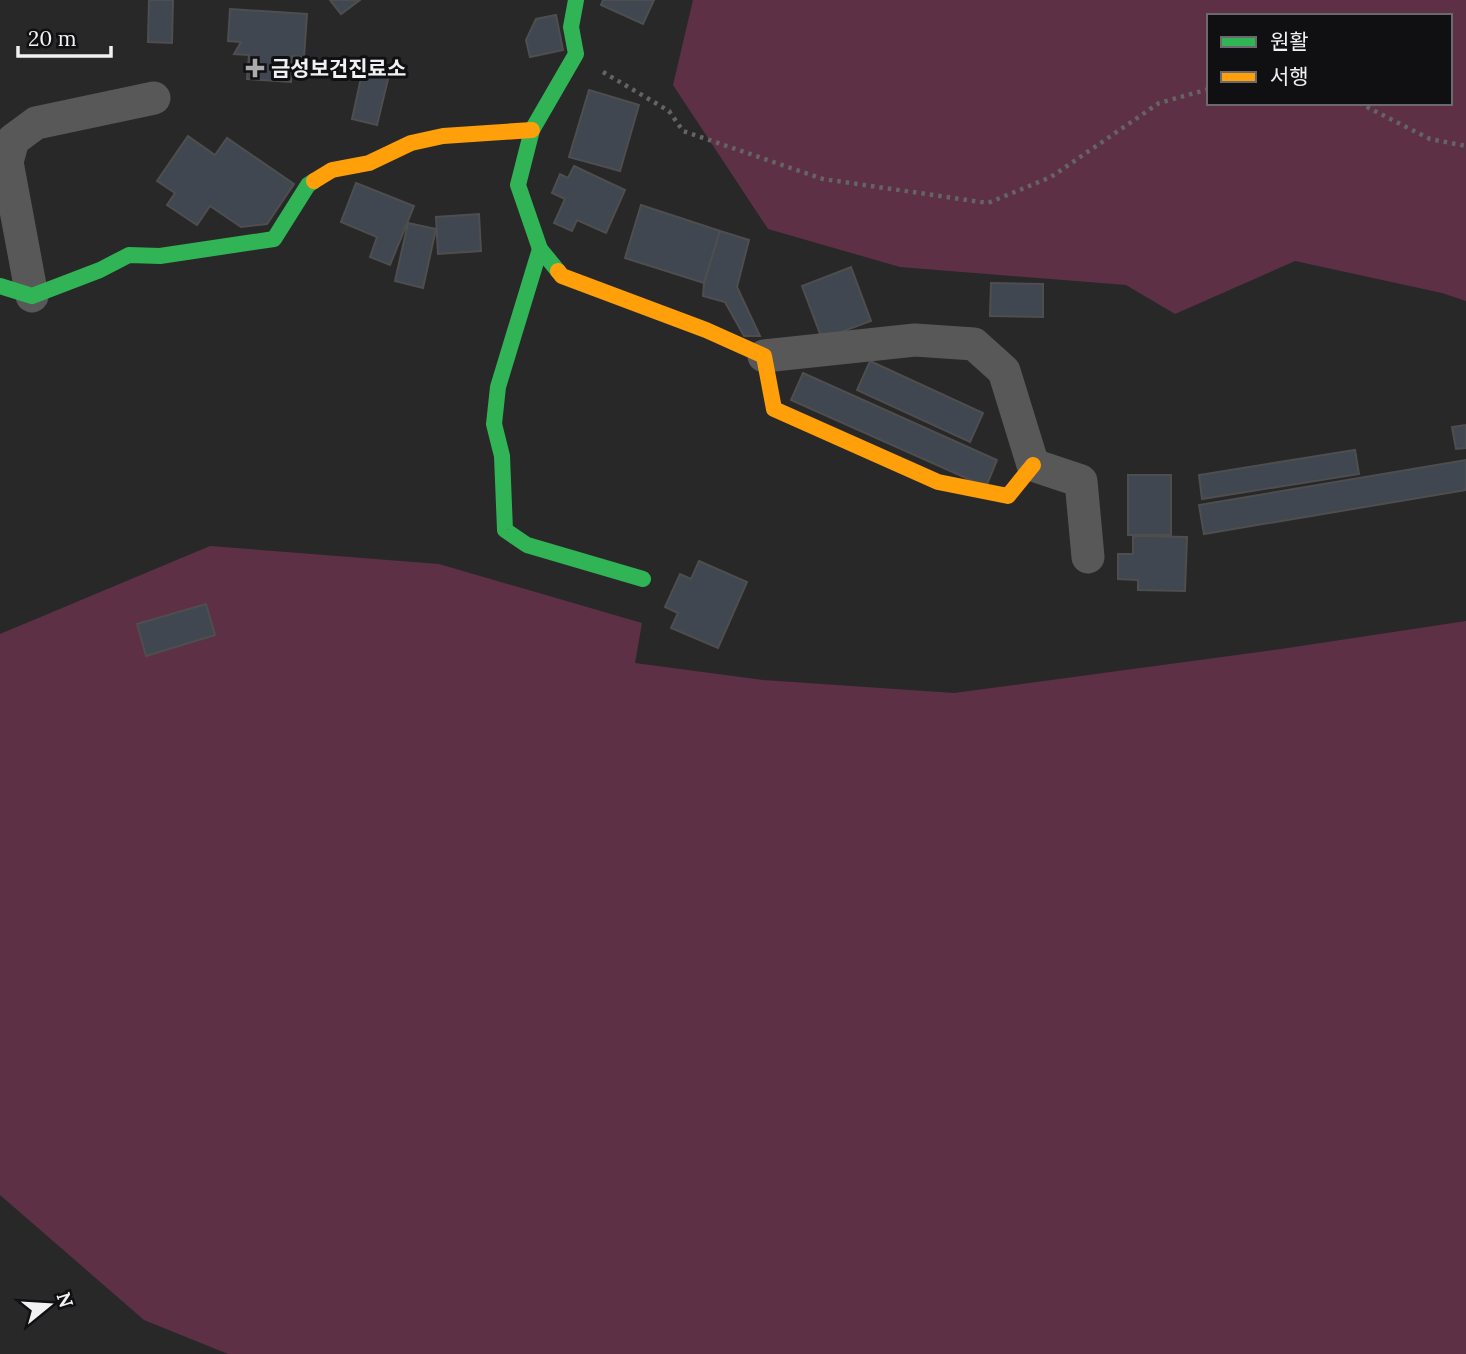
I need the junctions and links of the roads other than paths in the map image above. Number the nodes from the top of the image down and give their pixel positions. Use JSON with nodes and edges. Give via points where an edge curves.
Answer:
{"nodes":[{"id":1,"x":576,"y":0,"type":"edge"},
{"id":2,"x":154,"y":98,"type":"dead end"},
{"id":3,"x":532,"y":130,"type":"junction"},
{"id":4,"x":540,"y":249,"type":"junction"},
{"id":5,"x":0,"y":286,"type":"edge"},
{"id":6,"x":32,"y":296,"type":"junction"},
{"id":7,"x":765,"y":356,"type":"junction"},
{"id":8,"x":1033,"y":465,"type":"junction"},
{"id":9,"x":1088,"y":557,"type":"dead end"},
{"id":10,"x":643,"y":579,"type":"dead end"}],
"edges":[{"from":1,"to":3,"type":"street","via":[[571,27],[576,54]]},
{"from":2,"to":6,"type":"street","via":[[36,122],[13,139],[7,162]]},
{"from":3,"to":4,"type":"street","via":[[518,184]]},
{"from":3,"to":6,"type":"street","via":[[443,136],[411,143],[369,163],[332,170],[307,185],[274,239],[160,256],[129,256]]},
{"from":4,"to":7,"type":"street","via":[[562,276]]},
{"from":4,"to":10,"type":"street","via":[[498,387],[494,424],[502,456],[505,530],[527,545]]},
{"from":5,"to":6,"type":"street"},
{"from":7,"to":8,"type":"street","via":[[774,409],[938,482],[1008,496]]},
{"from":7,"to":8,"type":"street","via":[[915,340],[974,344],[1004,371]]},
{"from":8,"to":9,"type":"street","via":[[1081,481]]}]}
